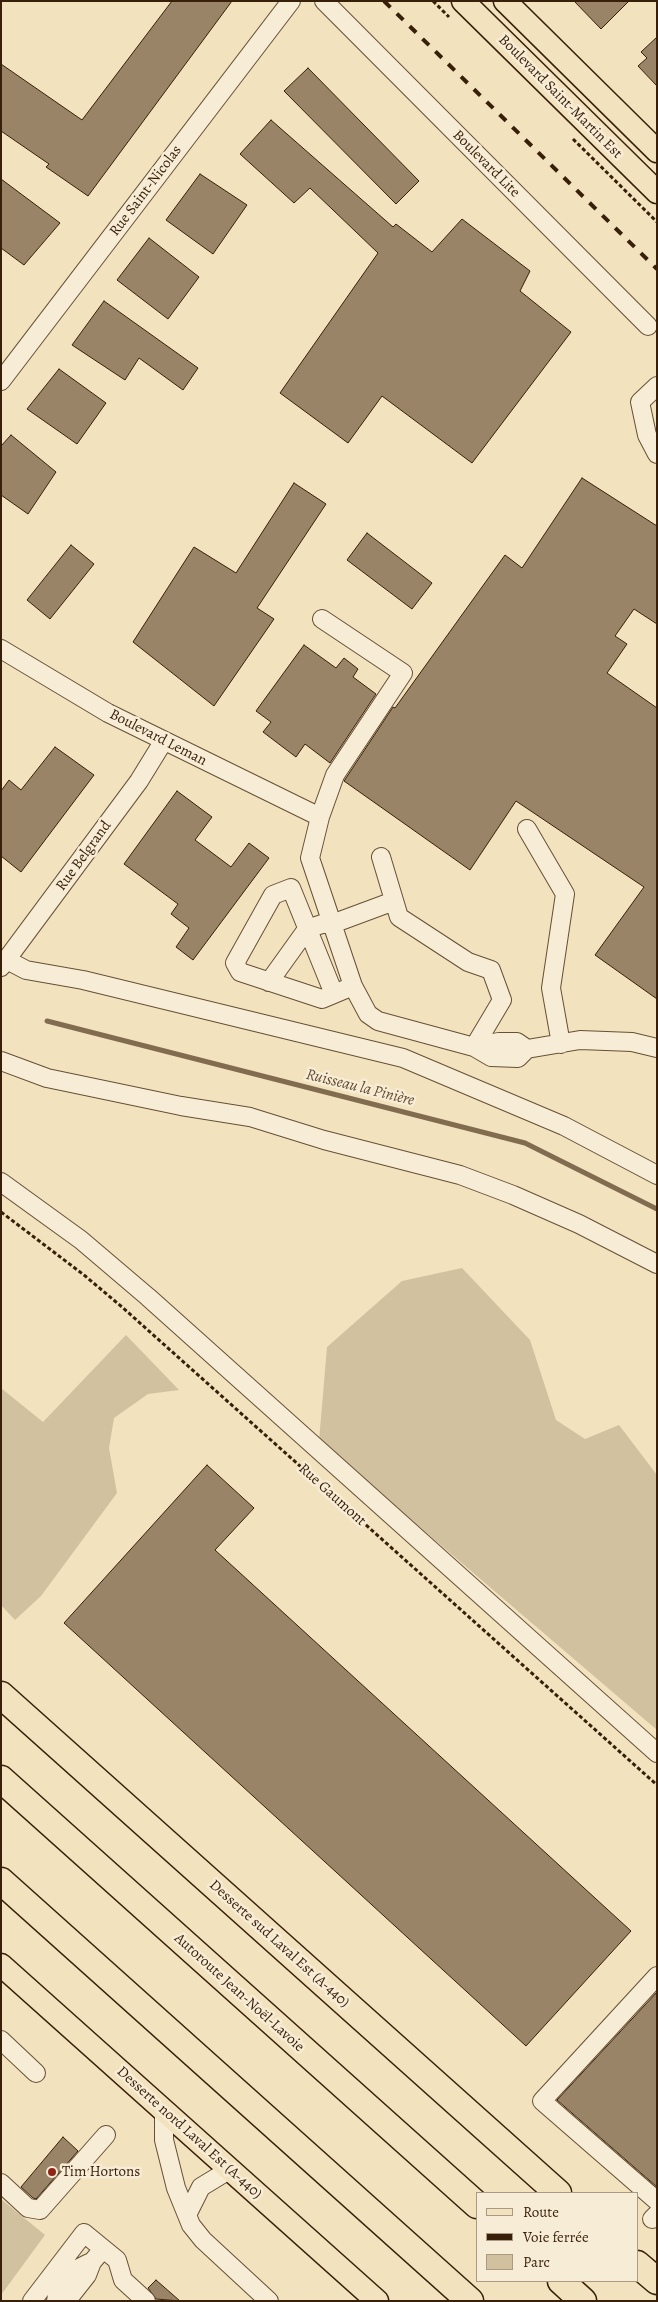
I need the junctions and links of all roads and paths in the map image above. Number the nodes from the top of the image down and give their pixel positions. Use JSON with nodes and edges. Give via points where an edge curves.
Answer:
{"nodes":[{"id":1,"x":291,"y":1,"type":"edge"},
{"id":2,"x":324,"y":1,"type":"edge"},
{"id":3,"x":463,"y":1,"type":"edge"},
{"id":4,"x":505,"y":1,"type":"edge"},
{"id":5,"x":657,"y":151,"type":"edge"},
{"id":6,"x":657,"y":192,"type":"edge"},
{"id":7,"x":648,"y":326,"type":"dead end"},
{"id":8,"x":1,"y":382,"type":"edge"},
{"id":9,"x":657,"y":386,"type":"edge"},
{"id":10,"x":657,"y":454,"type":"edge"},
{"id":11,"x":322,"y":619,"type":"dead end"},
{"id":12,"x":1,"y":649,"type":"edge"},
{"id":13,"x":163,"y":742,"type":"junction"},
{"id":14,"x":320,"y":817,"type":"junction"},
{"id":15,"x":527,"y":829,"type":"dead end"},
{"id":16,"x":381,"y":857,"type":"dead end"},
{"id":17,"x":394,"y":902,"type":"junction"},
{"id":18,"x":332,"y":924,"type":"junction"},
{"id":19,"x":307,"y":929,"type":"junction"},
{"id":20,"x":4,"y":964,"type":"edge"},
{"id":21,"x":269,"y":982,"type":"junction"},
{"id":22,"x":353,"y":986,"type":"junction"},
{"id":23,"x":334,"y":994,"type":"junction"},
{"id":24,"x":561,"y":1044,"type":"junction"},
{"id":25,"x":478,"y":1048,"type":"junction"},
{"id":26,"x":657,"y":1048,"type":"edge"},
{"id":27,"x":1,"y":1060,"type":"edge"},
{"id":28,"x":657,"y":1175,"type":"edge"},
{"id":29,"x":1,"y":1182,"type":"edge"},
{"id":30,"x":1,"y":1212,"type":"edge"},
{"id":31,"x":657,"y":1264,"type":"edge"},
{"id":32,"x":1,"y":1695,"type":"edge"},
{"id":33,"x":657,"y":1753,"type":"edge"},
{"id":34,"x":1,"y":1780,"type":"edge"},
{"id":35,"x":657,"y":1785,"type":"edge"},
{"id":36,"x":1,"y":1881,"type":"edge"},
{"id":37,"x":1,"y":1965,"type":"edge"},
{"id":38,"x":657,"y":1976,"type":"edge"},
{"id":39,"x":1,"y":2040,"type":"edge"},
{"id":40,"x":36,"y":2072,"type":"dead end"},
{"id":41,"x":164,"y":2111,"type":"junction"},
{"id":42,"x":106,"y":2135,"type":"dead end"},
{"id":43,"x":229,"y":2170,"type":"junction"},
{"id":44,"x":1,"y":2183,"type":"edge"},
{"id":45,"x":557,"y":2192,"type":"edge"},
{"id":46,"x":657,"y":2202,"type":"edge"},
{"id":47,"x":476,"y":2204,"type":"edge"},
{"id":48,"x":187,"y":2215,"type":"junction"},
{"id":49,"x":98,"y":2255,"type":"junction"},
{"id":50,"x":638,"y":2265,"type":"edge"},
{"id":51,"x":657,"y":2281,"type":"edge"},
{"id":52,"x":562,"y":2282,"type":"edge"},
{"id":53,"x":32,"y":2301,"type":"edge"},
{"id":54,"x":56,"y":2301,"type":"edge"},
{"id":55,"x":62,"y":2301,"type":"edge"},
{"id":56,"x":146,"y":2301,"type":"edge"},
{"id":57,"x":270,"y":2301,"type":"edge"},
{"id":58,"x":377,"y":2301,"type":"edge"},
{"id":59,"x":470,"y":2301,"type":"edge"},
{"id":60,"x":583,"y":2301,"type":"edge"}],
"edges":[{"from":1,"to":8,"type":"street","name":"Rue Saint-Nicolas"},
{"from":2,"to":7,"type":"street","name":"Boulevard Lite"},
{"from":3,"to":6,"type":"main road","name":"Boulevard Saint-Martin Est"},
{"from":4,"to":5,"type":"main road","name":"Boulevard Saint-Martin Est"},
{"from":9,"to":10,"type":"street","via":[[640,402],[647,435]]},
{"from":11,"to":14,"type":"street","via":[[403,673],[335,775]]},
{"from":12,"to":13,"type":"street","name":"Boulevard Leman"},
{"from":13,"to":14,"type":"street","name":"Boulevard Leman"},
{"from":13,"to":20,"type":"street","name":"Rue Belgrand","via":[[139,781]]},
{"from":14,"to":18,"type":"street","via":[[310,858]]},
{"from":15,"to":24,"type":"street","via":[[565,894],[551,988]]},
{"from":16,"to":17,"type":"street"},
{"from":17,"to":18,"type":"street"},
{"from":17,"to":25,"type":"street","via":[[399,917],[468,962],[491,970],[502,1000]]},
{"from":18,"to":19,"type":"street"},
{"from":18,"to":22,"type":"street"},
{"from":19,"to":21,"type":"street"},
{"from":19,"to":21,"type":"street","via":[[291,888],[273,894],[235,963],[240,972]]},
{"from":19,"to":23,"type":"street"},
{"from":20,"to":28,"type":"street","via":[[83,980],[403,1058],[564,1126]]},
{"from":21,"to":23,"type":"street","via":[[322,1000]]},
{"from":22,"to":23,"type":"street"},
{"from":22,"to":25,"type":"street","via":[[368,1014],[378,1021]]},
{"from":24,"to":25,"type":"street","via":[[528,1049],[518,1058],[491,1057]]},
{"from":24,"to":26,"type":"street","via":[[580,1040],[632,1042]]},
{"from":27,"to":31,"type":"street","via":[[47,1078],[181,1106],[250,1116],[324,1140],[460,1175],[579,1224]]},
{"from":29,"to":33,"type":"street","name":"Rue Gaumont","via":[[81,1240],[148,1297]]},
{"from":30,"to":35,"type":"path","name":"Rue Gaumont","via":[[122,1307]]},
{"from":32,"to":45,"type":"highway","name":"Desserte sud Laval Est (A-440)"},
{"from":34,"to":47,"type":"highway","name":"Autoroute Jean-Noël-Lavoie"},
{"from":36,"to":59,"type":"highway"},
{"from":37,"to":41,"type":"main road","name":"Desserte nord Laval Est (A-440)"},
{"from":38,"to":46,"type":"street","via":[[542,2101]]},
{"from":39,"to":40,"type":"street"},
{"from":41,"to":43,"type":"main road","name":"Desserte nord Laval Est (A-440)"},
{"from":41,"to":48,"type":"street","via":[[164,2140],[176,2188]]},
{"from":42,"to":44,"type":"street","via":[[40,2210],[28,2208]]},
{"from":43,"to":48,"type":"street","via":[[200,2187]]},
{"from":43,"to":58,"type":"main road","name":"Desserte nord Laval Est (A-440)"},
{"from":48,"to":57,"type":"street","via":[[198,2235]]},
{"from":49,"to":53,"type":"street","via":[[84,2233]]},
{"from":49,"to":54,"type":"street","via":[[79,2268],[58,2290]]},
{"from":49,"to":55,"type":"street","via":[[87,2275]]},
{"from":49,"to":56,"type":"street","via":[[117,2260],[123,2280]]},
{"from":50,"to":51,"type":"highway"},
{"from":52,"to":60,"type":"highway"}]}
